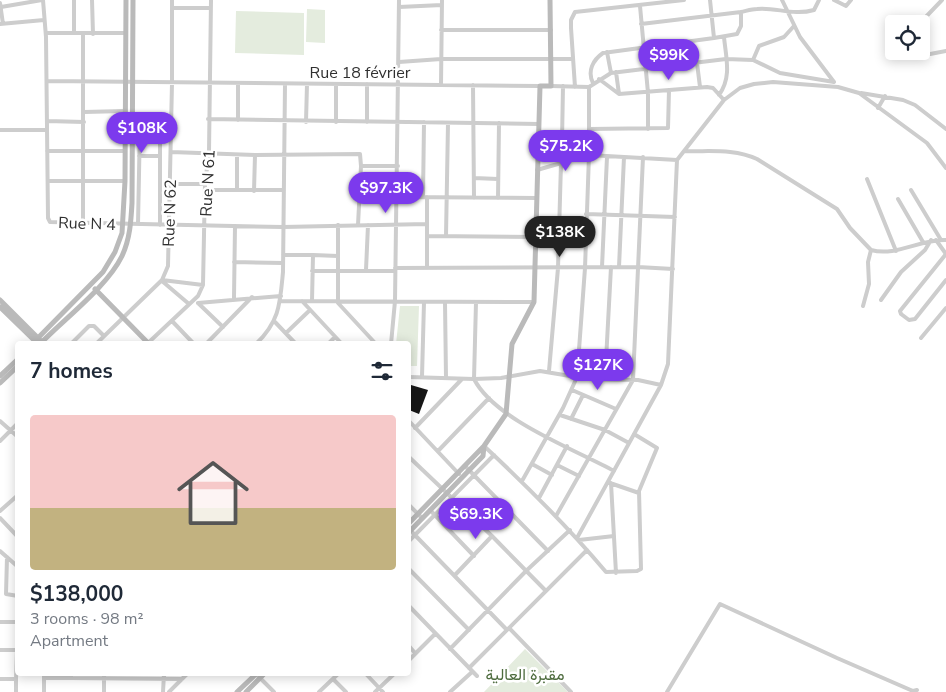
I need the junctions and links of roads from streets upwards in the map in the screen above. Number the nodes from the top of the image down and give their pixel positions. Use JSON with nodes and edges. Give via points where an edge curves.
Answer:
{"nodes":[{"id":1,"x":43,"y":0,"type":"edge"},
{"id":2,"x":74,"y":0,"type":"edge"},
{"id":3,"x":92,"y":0,"type":"edge"},
{"id":4,"x":126,"y":0,"type":"edge"},
{"id":5,"x":133,"y":0,"type":"edge"},
{"id":6,"x":172,"y":0,"type":"edge"},
{"id":7,"x":211,"y":0,"type":"edge"},
{"id":8,"x":399,"y":0,"type":"edge"},
{"id":9,"x":442,"y":0,"type":"edge"},
{"id":10,"x":550,"y":0,"type":"edge"},
{"id":11,"x":684,"y":0,"type":"edge"},
{"id":12,"x":710,"y":0,"type":"edge"},
{"id":13,"x":782,"y":0,"type":"edge"},
{"id":14,"x":819,"y":0,"type":"edge"},
{"id":15,"x":834,"y":0,"type":"edge"},
{"id":16,"x":851,"y":0,"type":"edge"},
{"id":17,"x":939,"y":1,"type":"edge"},
{"id":18,"x":17,"y":2,"type":"edge"},
{"id":19,"x":27,"y":2,"type":"edge"},
{"id":20,"x":0,"y":5,"type":"edge"},
{"id":21,"x":442,"y":5,"type":"junction"},
{"id":22,"x":399,"y":6,"type":"junction"},
{"id":23,"x":640,"y":6,"type":"junction"},
{"id":24,"x":172,"y":8,"type":"junction"},
{"id":25,"x":211,"y":8,"type":"junction"},
{"id":26,"x":741,"y":12,"type":"junction"},
{"id":27,"x":788,"y":13,"type":"junction"},
{"id":28,"x":711,"y":15,"type":"junction"},
{"id":29,"x":927,"y":15,"type":"edge"},
{"id":30,"x":44,"y":20,"type":"junction"},
{"id":31,"x":1,"y":24,"type":"edge"},
{"id":32,"x":641,"y":24,"type":"junction"},
{"id":33,"x":794,"y":26,"type":"junction"},
{"id":34,"x":441,"y":30,"type":"junction"},
{"id":35,"x":551,"y":30,"type":"junction"},
{"id":36,"x":46,"y":33,"type":"junction"},
{"id":37,"x":74,"y":33,"type":"junction"},
{"id":38,"x":83,"y":34,"type":"junction"},
{"id":39,"x":92,"y":34,"type":"junction"},
{"id":40,"x":126,"y":34,"type":"junction"},
{"id":41,"x":714,"y":38,"type":"junction"},
{"id":42,"x":724,"y":38,"type":"junction"},
{"id":43,"x":682,"y":42,"type":"junction"},
{"id":44,"x":644,"y":46,"type":"junction"},
{"id":45,"x":946,"y":51,"type":"edge"},
{"id":46,"x":607,"y":52,"type":"junction"},
{"id":47,"x":930,"y":54,"type":"edge"},
{"id":48,"x":441,"y":59,"type":"junction"},
{"id":49,"x":573,"y":59,"type":"junction"},
{"id":50,"x":726,"y":59,"type":"junction"},
{"id":51,"x":552,"y":60,"type":"junction"},
{"id":52,"x":752,"y":60,"type":"junction"},
{"id":53,"x":399,"y":62,"type":"junction"},
{"id":54,"x":697,"y":62,"type":"junction"},
{"id":55,"x":684,"y":64,"type":"junction"},
{"id":56,"x":646,"y":69,"type":"junction"},
{"id":57,"x":613,"y":73,"type":"junction"},
{"id":58,"x":599,"y":79,"type":"junction"},
{"id":59,"x":47,"y":81,"type":"junction"},
{"id":60,"x":83,"y":82,"type":"junction"},
{"id":61,"x":834,"y":82,"type":"junction"},
{"id":62,"x":129,"y":83,"type":"junction"},
{"id":63,"x":172,"y":83,"type":"junction"},
{"id":64,"x":209,"y":83,"type":"junction"},
{"id":65,"x":593,"y":83,"type":"junction"},
{"id":66,"x":238,"y":84,"type":"junction"},
{"id":67,"x":285,"y":84,"type":"junction"},
{"id":68,"x":307,"y":84,"type":"junction"},
{"id":69,"x":336,"y":84,"type":"junction"},
{"id":70,"x":367,"y":84,"type":"junction"},
{"id":71,"x":398,"y":85,"type":"junction"},
{"id":72,"x":441,"y":85,"type":"junction"},
{"id":73,"x":473,"y":85,"type":"junction"},
{"id":74,"x":540,"y":86,"type":"junction"},
{"id":75,"x":551,"y":86,"type":"junction"},
{"id":76,"x":563,"y":86,"type":"junction"},
{"id":77,"x":575,"y":86,"type":"junction"},
{"id":78,"x":589,"y":87,"type":"junction"},
{"id":79,"x":700,"y":87,"type":"junction"},
{"id":80,"x":838,"y":87,"type":"junction"},
{"id":81,"x":669,"y":90,"type":"junction"},
{"id":82,"x":648,"y":93,"type":"junction"},
{"id":83,"x":859,"y":93,"type":"junction"},
{"id":84,"x":619,"y":94,"type":"junction"},
{"id":85,"x":720,"y":95,"type":"junction"},
{"id":86,"x":885,"y":96,"type":"junction"},
{"id":87,"x":724,"y":100,"type":"junction"},
{"id":88,"x":878,"y":108,"type":"junction"},
{"id":89,"x":125,"y":111,"type":"junction"},
{"id":90,"x":84,"y":112,"type":"junction"},
{"id":91,"x":208,"y":119,"type":"junction"},
{"id":92,"x":238,"y":120,"type":"junction"},
{"id":93,"x":284,"y":121,"type":"junction"},
{"id":94,"x":47,"y":122,"type":"junction"},
{"id":95,"x":84,"y":122,"type":"junction"},
{"id":96,"x":306,"y":122,"type":"junction"},
{"id":97,"x":336,"y":122,"type":"junction"},
{"id":98,"x":367,"y":122,"type":"junction"},
{"id":99,"x":398,"y":122,"type":"junction"},
{"id":100,"x":424,"y":122,"type":"junction"},
{"id":101,"x":448,"y":123,"type":"junction"},
{"id":102,"x":474,"y":123,"type":"junction"},
{"id":103,"x":499,"y":123,"type":"junction"},
{"id":104,"x":132,"y":124,"type":"junction"},
{"id":105,"x":140,"y":124,"type":"junction"},
{"id":106,"x":160,"y":124,"type":"junction"},
{"id":107,"x":172,"y":124,"type":"junction"},
{"id":108,"x":539,"y":124,"type":"junction"},
{"id":109,"x":589,"y":129,"type":"junction"},
{"id":110,"x":648,"y":129,"type":"junction"},
{"id":111,"x":946,"y":129,"type":"edge"},
{"id":112,"x":0,"y":130,"type":"edge"},
{"id":113,"x":47,"y":130,"type":"junction"},
{"id":114,"x":562,"y":141,"type":"dead end"},
{"id":115,"x":48,"y":151,"type":"junction"},
{"id":116,"x":84,"y":151,"type":"junction"},
{"id":117,"x":125,"y":151,"type":"junction"},
{"id":118,"x":171,"y":152,"type":"junction"},
{"id":119,"x":209,"y":152,"type":"junction"},
{"id":120,"x":684,"y":152,"type":"junction"},
{"id":121,"x":284,"y":154,"type":"junction"},
{"id":122,"x":237,"y":155,"type":"junction"},
{"id":123,"x":255,"y":155,"type":"junction"},
{"id":124,"x":589,"y":155,"type":"junction"},
{"id":125,"x":140,"y":156,"type":"junction"},
{"id":126,"x":160,"y":156,"type":"junction"},
{"id":127,"x":607,"y":157,"type":"junction"},
{"id":128,"x":624,"y":157,"type":"junction"},
{"id":129,"x":643,"y":157,"type":"junction"},
{"id":130,"x":677,"y":160,"type":"junction"},
{"id":131,"x":561,"y":163,"type":"junction"},
{"id":132,"x":361,"y":166,"type":"junction"},
{"id":133,"x":398,"y":166,"type":"junction"},
{"id":134,"x":946,"y":168,"type":"edge"},
{"id":135,"x":538,"y":170,"type":"junction"},
{"id":136,"x":474,"y":178,"type":"junction"},
{"id":137,"x":498,"y":179,"type":"junction"},
{"id":138,"x":867,"y":179,"type":"dead end"},
{"id":139,"x":48,"y":181,"type":"junction"},
{"id":140,"x":84,"y":181,"type":"junction"},
{"id":141,"x":124,"y":181,"type":"junction"},
{"id":142,"x":170,"y":184,"type":"junction"},
{"id":143,"x":205,"y":184,"type":"junction"},
{"id":144,"x":205,"y":190,"type":"junction"},
{"id":145,"x":237,"y":190,"type":"junction"},
{"id":146,"x":284,"y":190,"type":"junction"},
{"id":147,"x":911,"y":190,"type":"dead end"},
{"id":148,"x":254,"y":191,"type":"junction"},
{"id":149,"x":396,"y":197,"type":"junction"},
{"id":150,"x":425,"y":197,"type":"junction"},
{"id":151,"x":447,"y":198,"type":"junction"},
{"id":152,"x":474,"y":198,"type":"junction"},
{"id":153,"x":498,"y":198,"type":"junction"},
{"id":154,"x":537,"y":198,"type":"junction"},
{"id":155,"x":898,"y":199,"type":"dead end"},
{"id":156,"x":586,"y":214,"type":"junction"},
{"id":157,"x":605,"y":215,"type":"junction"},
{"id":158,"x":622,"y":216,"type":"junction"},
{"id":159,"x":640,"y":216,"type":"junction"},
{"id":160,"x":675,"y":217,"type":"junction"},
{"id":161,"x":83,"y":222,"type":"junction"},
{"id":162,"x":124,"y":224,"type":"junction"},
{"id":163,"x":130,"y":224,"type":"junction"},
{"id":164,"x":138,"y":224,"type":"junction"},
{"id":165,"x":427,"y":224,"type":"junction"},
{"id":166,"x":160,"y":225,"type":"junction"},
{"id":167,"x":169,"y":225,"type":"junction"},
{"id":168,"x":338,"y":225,"type":"junction"},
{"id":169,"x":358,"y":225,"type":"junction"},
{"id":170,"x":368,"y":225,"type":"junction"},
{"id":171,"x":395,"y":225,"type":"junction"},
{"id":172,"x":205,"y":226,"type":"junction"},
{"id":173,"x":235,"y":226,"type":"junction"},
{"id":174,"x":283,"y":227,"type":"junction"},
{"id":175,"x":428,"y":236,"type":"junction"},
{"id":176,"x":446,"y":236,"type":"junction"},
{"id":177,"x":536,"y":237,"type":"junction"},
{"id":178,"x":931,"y":240,"type":"junction"},
{"id":179,"x":938,"y":240,"type":"junction"},
{"id":180,"x":946,"y":240,"type":"edge"},
{"id":181,"x":923,"y":242,"type":"junction"},
{"id":182,"x":871,"y":250,"type":"junction"},
{"id":183,"x":896,"y":251,"type":"junction"},
{"id":184,"x":946,"y":254,"type":"edge"},
{"id":185,"x":313,"y":255,"type":"junction"},
{"id":186,"x":283,"y":256,"type":"junction"},
{"id":187,"x":338,"y":256,"type":"junction"},
{"id":188,"x":234,"y":262,"type":"junction"},
{"id":189,"x":283,"y":263,"type":"junction"},
{"id":190,"x":602,"y":267,"type":"junction"},
{"id":191,"x":611,"y":267,"type":"junction"},
{"id":192,"x":619,"y":267,"type":"junction"},
{"id":193,"x":638,"y":267,"type":"junction"},
{"id":194,"x":427,"y":268,"type":"junction"},
{"id":195,"x":535,"y":268,"type":"junction"},
{"id":196,"x":558,"y":268,"type":"junction"},
{"id":197,"x":585,"y":268,"type":"junction"},
{"id":198,"x":395,"y":269,"type":"junction"},
{"id":199,"x":673,"y":269,"type":"junction"},
{"id":200,"x":366,"y":270,"type":"junction"},
{"id":201,"x":337,"y":271,"type":"junction"},
{"id":202,"x":312,"y":272,"type":"junction"},
{"id":203,"x":162,"y":280,"type":"junction"},
{"id":204,"x":946,"y":280,"type":"edge"},
{"id":205,"x":203,"y":284,"type":"junction"},
{"id":206,"x":91,"y":285,"type":"junction"},
{"id":207,"x":96,"y":290,"type":"junction"},
{"id":208,"x":253,"y":297,"type":"junction"},
{"id":209,"x":234,"y":298,"type":"junction"},
{"id":210,"x":280,"y":298,"type":"junction"},
{"id":211,"x":0,"y":300,"type":"edge"},
{"id":212,"x":337,"y":300,"type":"junction"},
{"id":213,"x":881,"y":300,"type":"dead end"},
{"id":214,"x":196,"y":301,"type":"junction"},
{"id":215,"x":302,"y":301,"type":"junction"},
{"id":216,"x":312,"y":301,"type":"junction"},
{"id":217,"x":395,"y":301,"type":"junction"},
{"id":218,"x":424,"y":302,"type":"junction"},
{"id":219,"x":445,"y":302,"type":"junction"},
{"id":220,"x":476,"y":302,"type":"junction"},
{"id":221,"x":534,"y":302,"type":"junction"},
{"id":222,"x":190,"y":304,"type":"junction"},
{"id":223,"x":863,"y":306,"type":"dead end"},
{"id":224,"x":946,"y":308,"type":"edge"},
{"id":225,"x":2,"y":309,"type":"edge"},
{"id":226,"x":310,"y":310,"type":"junction"},
{"id":227,"x":124,"y":318,"type":"junction"},
{"id":228,"x":172,"y":321,"type":"junction"},
{"id":229,"x":275,"y":322,"type":"junction"},
{"id":230,"x":223,"y":327,"type":"junction"},
{"id":231,"x":286,"y":333,"type":"junction"},
{"id":232,"x":104,"y":336,"type":"junction"},
{"id":233,"x":335,"y":337,"type":"junction"},
{"id":234,"x":921,"y":338,"type":"dead end"},
{"id":235,"x":37,"y":341,"type":"edge"},
{"id":236,"x":39,"y":341,"type":"edge"},
{"id":237,"x":39,"y":341,"type":"edge"},
{"id":238,"x":74,"y":341,"type":"edge"},
{"id":239,"x":99,"y":341,"type":"edge"},
{"id":240,"x":146,"y":341,"type":"edge"},
{"id":241,"x":150,"y":341,"type":"edge"},
{"id":242,"x":191,"y":341,"type":"edge"},
{"id":243,"x":209,"y":341,"type":"edge"},
{"id":244,"x":259,"y":341,"type":"edge"},
{"id":245,"x":293,"y":341,"type":"edge"},
{"id":246,"x":331,"y":341,"type":"edge"},
{"id":247,"x":339,"y":341,"type":"edge"},
{"id":248,"x":373,"y":341,"type":"edge"},
{"id":249,"x":391,"y":341,"type":"edge"},
{"id":250,"x":15,"y":362,"type":"edge"},
{"id":251,"x":15,"y":369,"type":"edge"},
{"id":252,"x":549,"y":372,"type":"junction"},
{"id":253,"x":0,"y":376,"type":"edge"},
{"id":254,"x":510,"y":376,"type":"junction"},
{"id":255,"x":411,"y":377,"type":"edge"},
{"id":256,"x":422,"y":377,"type":"junction"},
{"id":257,"x":577,"y":377,"type":"junction"},
{"id":258,"x":446,"y":378,"type":"junction"},
{"id":259,"x":462,"y":378,"type":"junction"},
{"id":260,"x":474,"y":380,"type":"junction"},
{"id":261,"x":605,"y":380,"type":"junction"},
{"id":262,"x":633,"y":380,"type":"junction"},
{"id":263,"x":0,"y":383,"type":"edge"},
{"id":264,"x":661,"y":385,"type":"junction"},
{"id":265,"x":572,"y":390,"type":"junction"},
{"id":266,"x":583,"y":395,"type":"junction"},
{"id":267,"x":489,"y":398,"type":"junction"},
{"id":268,"x":616,"y":409,"type":"junction"},
{"id":269,"x":506,"y":414,"type":"junction"},
{"id":270,"x":560,"y":415,"type":"junction"},
{"id":271,"x":571,"y":419,"type":"junction"},
{"id":272,"x":0,"y":421,"type":"edge"},
{"id":273,"x":411,"y":424,"type":"edge"},
{"id":274,"x":15,"y":426,"type":"edge"},
{"id":275,"x":415,"y":428,"type":"junction"},
{"id":276,"x":10,"y":430,"type":"junction"},
{"id":277,"x":605,"y":430,"type":"junction"},
{"id":278,"x":15,"y":434,"type":"edge"},
{"id":279,"x":634,"y":434,"type":"junction"},
{"id":280,"x":548,"y":437,"type":"junction"},
{"id":281,"x":0,"y":441,"type":"edge"},
{"id":282,"x":629,"y":444,"type":"junction"},
{"id":283,"x":484,"y":446,"type":"junction"},
{"id":284,"x":567,"y":446,"type":"junction"},
{"id":285,"x":438,"y":451,"type":"junction"},
{"id":286,"x":494,"y":455,"type":"junction"},
{"id":287,"x":590,"y":457,"type":"junction"},
{"id":288,"x":411,"y":459,"type":"edge"},
{"id":289,"x":532,"y":464,"type":"junction"},
{"id":290,"x":557,"y":465,"type":"junction"},
{"id":291,"x":465,"y":466,"type":"junction"},
{"id":292,"x":469,"y":471,"type":"junction"},
{"id":293,"x":614,"y":471,"type":"junction"},
{"id":294,"x":461,"y":475,"type":"junction"},
{"id":295,"x":552,"y":475,"type":"junction"},
{"id":296,"x":474,"y":476,"type":"junction"},
{"id":297,"x":579,"y":476,"type":"junction"},
{"id":298,"x":522,"y":481,"type":"junction"},
{"id":299,"x":610,"y":483,"type":"junction"},
{"id":300,"x":444,"y":492,"type":"junction"},
{"id":301,"x":639,"y":493,"type":"junction"},
{"id":302,"x":452,"y":498,"type":"junction"},
{"id":303,"x":539,"y":498,"type":"junction"},
{"id":304,"x":15,"y":501,"type":"edge"},
{"id":305,"x":411,"y":507,"type":"edge"},
{"id":306,"x":0,"y":511,"type":"edge"},
{"id":307,"x":432,"y":513,"type":"junction"},
{"id":308,"x":420,"y":516,"type":"junction"},
{"id":309,"x":556,"y":516,"type":"junction"},
{"id":310,"x":0,"y":518,"type":"edge"},
{"id":311,"x":411,"y":522,"type":"edge"},
{"id":312,"x":570,"y":530,"type":"junction"},
{"id":313,"x":411,"y":532,"type":"edge"},
{"id":314,"x":15,"y":533,"type":"edge"},
{"id":315,"x":492,"y":536,"type":"junction"},
{"id":316,"x":614,"y":536,"type":"junction"},
{"id":317,"x":578,"y":539,"type":"junction"},
{"id":318,"x":587,"y":550,"type":"junction"},
{"id":319,"x":548,"y":551,"type":"junction"},
{"id":320,"x":3,"y":554,"type":"edge"},
{"id":321,"x":474,"y":556,"type":"junction"},
{"id":322,"x":15,"y":564,"type":"edge"},
{"id":323,"x":411,"y":571,"type":"edge"},
{"id":324,"x":526,"y":571,"type":"junction"},
{"id":325,"x":616,"y":572,"type":"junction"},
{"id":326,"x":455,"y":575,"type":"junction"},
{"id":327,"x":546,"y":591,"type":"junction"},
{"id":328,"x":15,"y":596,"type":"edge"},
{"id":329,"x":411,"y":608,"type":"edge"},
{"id":330,"x":488,"y":610,"type":"junction"},
{"id":331,"x":0,"y":622,"type":"edge"},
{"id":332,"x":15,"y":622,"type":"edge"},
{"id":333,"x":508,"y":629,"type":"junction"},
{"id":334,"x":469,"y":630,"type":"junction"},
{"id":335,"x":435,"y":634,"type":"junction"},
{"id":336,"x":411,"y":648,"type":"edge"},
{"id":337,"x":450,"y":649,"type":"junction"},
{"id":338,"x":0,"y":650,"type":"edge"},
{"id":339,"x":15,"y":650,"type":"edge"},
{"id":340,"x":416,"y":653,"type":"junction"},
{"id":341,"x":411,"y":658,"type":"edge"},
{"id":342,"x":470,"y":670,"type":"junction"},
{"id":343,"x":16,"y":676,"type":"edge"},
{"id":344,"x":44,"y":676,"type":"edge"},
{"id":345,"x":71,"y":676,"type":"edge"},
{"id":346,"x":84,"y":676,"type":"edge"},
{"id":347,"x":104,"y":676,"type":"edge"},
{"id":348,"x":125,"y":676,"type":"edge"},
{"id":349,"x":137,"y":676,"type":"edge"},
{"id":350,"x":164,"y":676,"type":"edge"},
{"id":351,"x":185,"y":676,"type":"edge"},
{"id":352,"x":258,"y":676,"type":"edge"},
{"id":353,"x":258,"y":676,"type":"edge"},
{"id":354,"x":260,"y":676,"type":"edge"},
{"id":355,"x":336,"y":676,"type":"edge"},
{"id":356,"x":368,"y":676,"type":"edge"},
{"id":357,"x":392,"y":676,"type":"edge"},
{"id":358,"x":477,"y":676,"type":"dead end"},
{"id":359,"x":333,"y":678,"type":"junction"},
{"id":360,"x":0,"y":679,"type":"edge"},
{"id":361,"x":16,"y":679,"type":"junction"},
{"id":362,"x":182,"y":679,"type":"junction"},
{"id":363,"x":380,"y":688,"type":"junction"},
{"id":364,"x":917,"y":690,"type":"dead end"},
{"id":365,"x":16,"y":692,"type":"edge"},
{"id":366,"x":44,"y":692,"type":"edge"},
{"id":367,"x":104,"y":692,"type":"edge"},
{"id":368,"x":163,"y":692,"type":"edge"},
{"id":369,"x":169,"y":692,"type":"edge"},
{"id":370,"x":237,"y":692,"type":"edge"},
{"id":371,"x":246,"y":692,"type":"edge"},
{"id":372,"x":274,"y":692,"type":"edge"},
{"id":373,"x":319,"y":692,"type":"edge"},
{"id":374,"x":346,"y":692,"type":"edge"},
{"id":375,"x":375,"y":692,"type":"edge"},
{"id":376,"x":383,"y":692,"type":"edge"},
{"id":377,"x":450,"y":692,"type":"edge"},
{"id":378,"x":571,"y":692,"type":"edge"},
{"id":379,"x":667,"y":692,"type":"edge"}],
"edges":[{"from":1,"to":19,"type":"street"},
{"from":1,"to":30,"type":"street"},
{"from":2,"to":37,"type":"street"},
{"from":3,"to":39,"type":"street"},
{"from":4,"to":40,"type":"street"},
{"from":5,"to":62,"type":"street"},
{"from":6,"to":24,"type":"street","name":"Rue N 62"},
{"from":7,"to":25,"type":"street","name":"Rue N 61"},
{"from":8,"to":22,"type":"street"},
{"from":9,"to":21,"type":"street"},
{"from":10,"to":35,"type":"street"},
{"from":11,"to":23,"type":"street"},
{"from":12,"to":28,"type":"street"},
{"from":13,"to":27,"type":"street"},
{"from":14,"to":27,"type":"street","via":[[814,10]]},
{"from":15,"to":16,"type":"street","via":[[846,6]]},
{"from":17,"to":29,"type":"street"},
{"from":18,"to":19,"type":"street"},
{"from":18,"to":20,"type":"street"},
{"from":20,"to":31,"type":"street"},
{"from":21,"to":22,"type":"street"},
{"from":21,"to":34,"type":"street"},
{"from":22,"to":53,"type":"street"},
{"from":23,"to":32,"type":"street"},
{"from":23,"to":49,"type":"street","via":[[575,12],[571,20]]},
{"from":24,"to":25,"type":"street"},
{"from":24,"to":63,"type":"street","name":"Rue N 62"},
{"from":25,"to":64,"type":"street","name":"Rue N 61"},
{"from":26,"to":27,"type":"street","via":[[758,8]]},
{"from":26,"to":28,"type":"street"},
{"from":26,"to":42,"type":"street","via":[[740,30],[735,36]]},
{"from":27,"to":33,"type":"street"},
{"from":28,"to":32,"type":"street"},
{"from":28,"to":41,"type":"street"},
{"from":30,"to":31,"type":"street"},
{"from":30,"to":36,"type":"street"},
{"from":32,"to":44,"type":"street"},
{"from":33,"to":52,"type":"street","via":[[784,37],[759,46]]},
{"from":33,"to":61,"type":"street","via":[[806,48]]},
{"from":34,"to":35,"type":"street"},
{"from":34,"to":48,"type":"street"},
{"from":35,"to":51,"type":"street"},
{"from":36,"to":37,"type":"street"},
{"from":36,"to":59,"type":"street"},
{"from":37,"to":38,"type":"street"},
{"from":38,"to":39,"type":"street"},
{"from":38,"to":60,"type":"street"},
{"from":39,"to":40,"type":"street"},
{"from":40,"to":62,"type":"street"},
{"from":41,"to":42,"type":"street"},
{"from":41,"to":43,"type":"street"},
{"from":42,"to":50,"type":"street"},
{"from":43,"to":44,"type":"street"},
{"from":43,"to":55,"type":"street"},
{"from":44,"to":46,"type":"street"},
{"from":44,"to":56,"type":"street"},
{"from":45,"to":47,"type":"street"},
{"from":46,"to":57,"type":"street"},
{"from":46,"to":65,"type":"street","via":[[594,61],[590,75]]},
{"from":48,"to":51,"type":"street"},
{"from":48,"to":53,"type":"street"},
{"from":48,"to":72,"type":"street"},
{"from":49,"to":51,"type":"street"},
{"from":49,"to":77,"type":"street"},
{"from":50,"to":52,"type":"street"},
{"from":50,"to":54,"type":"street"},
{"from":50,"to":85,"type":"street","via":[[728,81]]},
{"from":51,"to":75,"type":"street"},
{"from":52,"to":61,"type":"street","via":[[785,75]]},
{"from":53,"to":71,"type":"street"},
{"from":54,"to":55,"type":"street"},
{"from":54,"to":79,"type":"street"},
{"from":55,"to":56,"type":"street"},
{"from":56,"to":57,"type":"street"},
{"from":56,"to":82,"type":"street"},
{"from":57,"to":58,"type":"street"},
{"from":57,"to":84,"type":"street"},
{"from":58,"to":65,"type":"street"},
{"from":58,"to":84,"type":"street"},
{"from":59,"to":60,"type":"street","name":"Rue 18 février"},
{"from":59,"to":94,"type":"street"},
{"from":60,"to":62,"type":"street","name":"Rue 18 février"},
{"from":60,"to":90,"type":"street"},
{"from":61,"to":80,"type":"street"},
{"from":62,"to":63,"type":"street","name":"Rue 18 février"},
{"from":62,"to":89,"type":"street"},
{"from":62,"to":104,"type":"street"},
{"from":63,"to":64,"type":"street","name":"Rue 18 février"},
{"from":63,"to":107,"type":"street","name":"Rue N 62"},
{"from":64,"to":66,"type":"street","name":"Rue 18 février"},
{"from":64,"to":91,"type":"street","name":"Rue N 61"},
{"from":65,"to":78,"type":"street"},
{"from":66,"to":67,"type":"street","name":"Rue 18 février"},
{"from":66,"to":92,"type":"street"},
{"from":67,"to":68,"type":"street","name":"Rue 18 février"},
{"from":67,"to":93,"type":"street"},
{"from":68,"to":69,"type":"street","name":"Rue 18 février"},
{"from":68,"to":96,"type":"street"},
{"from":69,"to":70,"type":"street","name":"Rue 18 février"},
{"from":69,"to":97,"type":"street"},
{"from":70,"to":71,"type":"street","name":"Rue 18 février"},
{"from":70,"to":98,"type":"street"},
{"from":71,"to":72,"type":"street","name":"Rue 18 février"},
{"from":71,"to":99,"type":"street"},
{"from":72,"to":73,"type":"street","name":"Rue 18 février"},
{"from":73,"to":74,"type":"street","name":"Rue 18 février"},
{"from":73,"to":102,"type":"street"},
{"from":74,"to":75,"type":"street","name":"Rue 18 février"},
{"from":74,"to":108,"type":"street"},
{"from":75,"to":76,"type":"street","name":"Rue 18 février"},
{"from":76,"to":77,"type":"street","name":"Rue 18 février"},
{"from":76,"to":114,"type":"street"},
{"from":77,"to":78,"type":"street","name":"Rue 18 février"},
{"from":78,"to":109,"type":"street"},
{"from":79,"to":81,"type":"street"},
{"from":79,"to":85,"type":"street","via":[[710,87]]},
{"from":80,"to":83,"type":"street"},
{"from":80,"to":87,"type":"street","via":[[774,82],[754,84],[740,88]]},
{"from":81,"to":82,"type":"street"},
{"from":81,"to":110,"type":"street","via":[[669,127]]},
{"from":82,"to":84,"type":"street"},
{"from":82,"to":110,"type":"street"},
{"from":83,"to":86,"type":"street"},
{"from":83,"to":88,"type":"street"},
{"from":85,"to":87,"type":"street"},
{"from":86,"to":88,"type":"street"},
{"from":86,"to":111,"type":"street","via":[[915,105]]},
{"from":87,"to":120,"type":"street"},
{"from":88,"to":134,"type":"street","via":[[927,144]]},
{"from":89,"to":90,"type":"street"},
{"from":89,"to":117,"type":"street"},
{"from":90,"to":95,"type":"street"},
{"from":91,"to":92,"type":"street"},
{"from":91,"to":119,"type":"street","name":"Rue N 61"},
{"from":92,"to":93,"type":"street"},
{"from":93,"to":96,"type":"street"},
{"from":93,"to":121,"type":"street"},
{"from":94,"to":95,"type":"street"},
{"from":94,"to":113,"type":"street"},
{"from":95,"to":116,"type":"street"},
{"from":96,"to":97,"type":"street"},
{"from":97,"to":98,"type":"street"},
{"from":98,"to":99,"type":"street"},
{"from":99,"to":100,"type":"street"},
{"from":99,"to":133,"type":"street"},
{"from":100,"to":101,"type":"street"},
{"from":100,"to":150,"type":"street"},
{"from":101,"to":102,"type":"street"},
{"from":101,"to":151,"type":"street"},
{"from":102,"to":103,"type":"street"},
{"from":102,"to":136,"type":"street"},
{"from":103,"to":108,"type":"street"},
{"from":103,"to":137,"type":"street"},
{"from":104,"to":105,"type":"street"},
{"from":104,"to":163,"type":"street"},
{"from":105,"to":106,"type":"street"},
{"from":105,"to":125,"type":"street"},
{"from":106,"to":107,"type":"street"},
{"from":106,"to":126,"type":"street"},
{"from":107,"to":118,"type":"street","name":"Rue N 62"},
{"from":108,"to":135,"type":"street"},
{"from":109,"to":110,"type":"street"},
{"from":109,"to":124,"type":"street"},
{"from":112,"to":113,"type":"street"},
{"from":113,"to":115,"type":"street"},
{"from":115,"to":116,"type":"street"},
{"from":115,"to":139,"type":"street"},
{"from":116,"to":117,"type":"street"},
{"from":116,"to":140,"type":"street"},
{"from":117,"to":141,"type":"street"},
{"from":118,"to":119,"type":"street"},
{"from":118,"to":142,"type":"street","name":"Rue N 62"},
{"from":119,"to":122,"type":"street"},
{"from":119,"to":143,"type":"street","name":"Rue N 61"},
{"from":120,"to":130,"type":"street"},
{"from":120,"to":182,"type":"street","via":[[721,151],[757,159],[837,209]]},
{"from":121,"to":123,"type":"street"},
{"from":121,"to":132,"type":"street","via":[[359,154]]},
{"from":121,"to":146,"type":"street"},
{"from":122,"to":123,"type":"street"},
{"from":122,"to":145,"type":"street"},
{"from":123,"to":148,"type":"street"},
{"from":124,"to":127,"type":"street"},
{"from":124,"to":131,"type":"street"},
{"from":124,"to":156,"type":"street"},
{"from":125,"to":126,"type":"street"},
{"from":125,"to":164,"type":"street"},
{"from":126,"to":166,"type":"street"},
{"from":127,"to":128,"type":"street"},
{"from":127,"to":157,"type":"street"},
{"from":128,"to":129,"type":"street"},
{"from":128,"to":158,"type":"street"},
{"from":129,"to":130,"type":"street"},
{"from":129,"to":159,"type":"street"},
{"from":130,"to":160,"type":"street"},
{"from":131,"to":135,"type":"street"},
{"from":131,"to":196,"type":"street"},
{"from":132,"to":133,"type":"street"},
{"from":132,"to":169,"type":"street"},
{"from":133,"to":149,"type":"street"},
{"from":135,"to":154,"type":"street"},
{"from":136,"to":137,"type":"street"},
{"from":136,"to":152,"type":"street"},
{"from":137,"to":153,"type":"street"},
{"from":138,"to":183,"type":"street"},
{"from":139,"to":140,"type":"street"},
{"from":139,"to":161,"type":"street","name":"Rue N 4","via":[[50,222]]},
{"from":140,"to":141,"type":"street"},
{"from":140,"to":161,"type":"street"},
{"from":141,"to":162,"type":"street"},
{"from":142,"to":143,"type":"street"},
{"from":142,"to":167,"type":"street","name":"Rue N 62"},
{"from":143,"to":144,"type":"street","name":"Rue N 61"},
{"from":144,"to":145,"type":"street"},
{"from":144,"to":172,"type":"street","name":"Rue N 61"},
{"from":145,"to":148,"type":"street"},
{"from":146,"to":148,"type":"street"},
{"from":146,"to":174,"type":"street"},
{"from":147,"to":179,"type":"street"},
{"from":149,"to":150,"type":"street"},
{"from":149,"to":171,"type":"street"},
{"from":150,"to":151,"type":"street"},
{"from":150,"to":165,"type":"street"},
{"from":151,"to":152,"type":"street"},
{"from":151,"to":176,"type":"street"},
{"from":152,"to":153,"type":"street"},
{"from":153,"to":154,"type":"street"},
{"from":154,"to":177,"type":"street"},
{"from":155,"to":181,"type":"street"},
{"from":156,"to":157,"type":"street"},
{"from":156,"to":197,"type":"street"},
{"from":157,"to":158,"type":"street"},
{"from":157,"to":190,"type":"street"},
{"from":158,"to":159,"type":"street"},
{"from":158,"to":192,"type":"street"},
{"from":159,"to":160,"type":"street"},
{"from":159,"to":193,"type":"street"},
{"from":160,"to":199,"type":"street"},
{"from":161,"to":162,"type":"street","name":"Rue N 4"},
{"from":162,"to":163,"type":"street","name":"Rue N 4"},
{"from":162,"to":206,"type":"street","via":[[110,262]]},
{"from":163,"to":164,"type":"street","name":"Rue N 4"},
{"from":163,"to":207,"type":"street","via":[[122,256]]},
{"from":164,"to":166,"type":"street","name":"Rue N 4"},
{"from":165,"to":171,"type":"street","name":"Rue N 4"},
{"from":165,"to":175,"type":"street"},
{"from":166,"to":167,"type":"street","name":"Rue N 4"},
{"from":167,"to":172,"type":"street","name":"Rue N 4"},
{"from":167,"to":203,"type":"street","name":"Rue N 62","via":[[168,266]]},
{"from":168,"to":169,"type":"street","name":"Rue N 4"},
{"from":168,"to":174,"type":"street","name":"Rue N 4"},
{"from":168,"to":187,"type":"street"},
{"from":169,"to":170,"type":"street","name":"Rue N 4"},
{"from":170,"to":171,"type":"street","name":"Rue N 4"},
{"from":170,"to":200,"type":"street"},
{"from":171,"to":198,"type":"street"},
{"from":172,"to":173,"type":"street","name":"Rue N 4"},
{"from":172,"to":205,"type":"street","name":"Rue N 61"},
{"from":173,"to":174,"type":"street","name":"Rue N 4"},
{"from":173,"to":188,"type":"street"},
{"from":174,"to":186,"type":"street"},
{"from":175,"to":176,"type":"street"},
{"from":175,"to":194,"type":"street"},
{"from":176,"to":177,"type":"street"},
{"from":177,"to":195,"type":"street"},
{"from":178,"to":179,"type":"street"},
{"from":178,"to":181,"type":"street"},
{"from":178,"to":213,"type":"street","via":[[901,272]]},
{"from":179,"to":180,"type":"street"},
{"from":179,"to":184,"type":"street"},
{"from":181,"to":183,"type":"street"},
{"from":182,"to":183,"type":"street"},
{"from":182,"to":223,"type":"street","via":[[869,284]]},
{"from":184,"to":204,"type":"street","via":[[900,311],[901,314],[915,320]]},
{"from":185,"to":186,"type":"street"},
{"from":185,"to":187,"type":"street"},
{"from":185,"to":202,"type":"street"},
{"from":186,"to":189,"type":"street"},
{"from":187,"to":201,"type":"street"},
{"from":188,"to":189,"type":"street"},
{"from":188,"to":209,"type":"street"},
{"from":189,"to":210,"type":"street"},
{"from":190,"to":191,"type":"street"},
{"from":190,"to":197,"type":"street"},
{"from":191,"to":192,"type":"street"},
{"from":191,"to":261,"type":"street"},
{"from":192,"to":193,"type":"street"},
{"from":193,"to":199,"type":"street"},
{"from":193,"to":262,"type":"street"},
{"from":194,"to":195,"type":"street"},
{"from":194,"to":198,"type":"street"},
{"from":195,"to":196,"type":"street"},
{"from":195,"to":221,"type":"street"},
{"from":196,"to":197,"type":"street"},
{"from":196,"to":252,"type":"street"},
{"from":197,"to":257,"type":"street"},
{"from":198,"to":200,"type":"street"},
{"from":198,"to":217,"type":"street"},
{"from":199,"to":264,"type":"street","via":[[668,364]]},
{"from":200,"to":201,"type":"street"},
{"from":201,"to":202,"type":"street"},
{"from":201,"to":212,"type":"street"},
{"from":202,"to":216,"type":"street"},
{"from":203,"to":205,"type":"street"},
{"from":203,"to":222,"type":"street"},
{"from":203,"to":227,"type":"street"},
{"from":205,"to":214,"type":"street","name":"Rue N 61"},
{"from":206,"to":207,"type":"street"},
{"from":206,"to":237,"type":"street"},
{"from":207,"to":227,"type":"street"},
{"from":207,"to":236,"type":"street"},
{"from":208,"to":209,"type":"street"},
{"from":208,"to":210,"type":"street"},
{"from":208,"to":230,"type":"street"},
{"from":209,"to":214,"type":"street"},
{"from":210,"to":215,"type":"street"},
{"from":210,"to":229,"type":"street"},
{"from":211,"to":225,"type":"street"},
{"from":212,"to":216,"type":"street"},
{"from":212,"to":217,"type":"street"},
{"from":212,"to":248,"type":"street"},
{"from":214,"to":222,"type":"street","name":"Rue N 61"},
{"from":214,"to":230,"type":"street"},
{"from":215,"to":216,"type":"street"},
{"from":215,"to":226,"type":"street"},
{"from":217,"to":218,"type":"street"},
{"from":217,"to":249,"type":"street"},
{"from":218,"to":219,"type":"street"},
{"from":218,"to":256,"type":"street"},
{"from":219,"to":220,"type":"street"},
{"from":219,"to":258,"type":"street"},
{"from":220,"to":221,"type":"street"},
{"from":220,"to":260,"type":"street"},
{"from":221,"to":254,"type":"street","via":[[512,344]]},
{"from":222,"to":228,"type":"street","name":"Rue N 61"},
{"from":224,"to":234,"type":"street"},
{"from":225,"to":235,"type":"street"},
{"from":226,"to":231,"type":"street"},
{"from":226,"to":233,"type":"street"},
{"from":227,"to":232,"type":"street"},
{"from":227,"to":240,"type":"street"},
{"from":228,"to":241,"type":"street","name":"Rue N 61"},
{"from":228,"to":242,"type":"street"},
{"from":229,"to":231,"type":"street"},
{"from":229,"to":244,"type":"street"},
{"from":230,"to":243,"type":"street"},
{"from":231,"to":245,"type":"street"},
{"from":232,"to":238,"type":"street","via":[[94,326],[89,326]]},
{"from":232,"to":239,"type":"street"},
{"from":233,"to":246,"type":"street"},
{"from":233,"to":247,"type":"street"},
{"from":250,"to":253,"type":"street"},
{"from":251,"to":263,"type":"street"},
{"from":252,"to":254,"type":"street"},
{"from":252,"to":257,"type":"street"},
{"from":254,"to":260,"type":"street"},
{"from":254,"to":269,"type":"street"},
{"from":255,"to":256,"type":"street"},
{"from":256,"to":258,"type":"street"},
{"from":257,"to":261,"type":"street"},
{"from":257,"to":265,"type":"street"},
{"from":258,"to":259,"type":"street"},
{"from":259,"to":260,"type":"street"},
{"from":259,"to":275,"type":"street"},
{"from":260,"to":267,"type":"street"},
{"from":261,"to":262,"type":"street"},
{"from":262,"to":264,"type":"street"},
{"from":262,"to":268,"type":"street"},
{"from":264,"to":279,"type":"street"},
{"from":265,"to":266,"type":"street"},
{"from":265,"to":270,"type":"street"},
{"from":266,"to":268,"type":"street"},
{"from":266,"to":271,"type":"street"},
{"from":267,"to":269,"type":"street"},
{"from":267,"to":285,"type":"street"},
{"from":268,"to":277,"type":"street"},
{"from":269,"to":280,"type":"street"},
{"from":269,"to":283,"type":"street"},
{"from":270,"to":271,"type":"street"},
{"from":270,"to":280,"type":"street"},
{"from":271,"to":277,"type":"street"},
{"from":272,"to":276,"type":"street"},
{"from":273,"to":275,"type":"street"},
{"from":274,"to":276,"type":"street"},
{"from":275,"to":285,"type":"street"},
{"from":276,"to":278,"type":"street"},
{"from":276,"to":281,"type":"street"},
{"from":277,"to":282,"type":"street"},
{"from":277,"to":287,"type":"street"},
{"from":279,"to":282,"type":"street"},
{"from":279,"to":301,"type":"street","via":[[657,448]]},
{"from":280,"to":284,"type":"street"},
{"from":280,"to":289,"type":"street"},
{"from":282,"to":293,"type":"street"},
{"from":283,"to":286,"type":"street"},
{"from":283,"to":291,"type":"street"},
{"from":283,"to":292,"type":"street","via":[[483,456]]},
{"from":284,"to":287,"type":"street"},
{"from":284,"to":290,"type":"street"},
{"from":285,"to":294,"type":"street"},
{"from":286,"to":296,"type":"street"},
{"from":286,"to":298,"type":"street"},
{"from":287,"to":293,"type":"street"},
{"from":287,"to":297,"type":"street"},
{"from":288,"to":300,"type":"street"},
{"from":289,"to":295,"type":"street"},
{"from":289,"to":298,"type":"street"},
{"from":290,"to":295,"type":"street"},
{"from":290,"to":297,"type":"street"},
{"from":291,"to":292,"type":"street"},
{"from":291,"to":294,"type":"street"},
{"from":292,"to":294,"type":"street"},
{"from":292,"to":296,"type":"street"},
{"from":293,"to":299,"type":"street"},
{"from":294,"to":300,"type":"street"},
{"from":295,"to":303,"type":"street"},
{"from":296,"to":302,"type":"street"},
{"from":296,"to":319,"type":"street"},
{"from":297,"to":309,"type":"street"},
{"from":298,"to":303,"type":"street"},
{"from":299,"to":301,"type":"street"},
{"from":299,"to":316,"type":"street"},
{"from":299,"to":317,"type":"street"},
{"from":300,"to":302,"type":"street"},
{"from":300,"to":307,"type":"street"},
{"from":300,"to":308,"type":"street"},
{"from":301,"to":325,"type":"street","via":[[641,568]]},
{"from":302,"to":307,"type":"street"},
{"from":302,"to":315,"type":"street"},
{"from":303,"to":309,"type":"street"},
{"from":304,"to":306,"type":"street"},
{"from":305,"to":308,"type":"street"},
{"from":307,"to":308,"type":"street"},
{"from":307,"to":313,"type":"street"},
{"from":307,"to":321,"type":"street"},
{"from":308,"to":311,"type":"street"},
{"from":308,"to":313,"type":"street"},
{"from":309,"to":312,"type":"street"},
{"from":310,"to":314,"type":"street"},
{"from":312,"to":317,"type":"street"},
{"from":312,"to":319,"type":"street"},
{"from":313,"to":326,"type":"street"},
{"from":315,"to":321,"type":"street"},
{"from":315,"to":324,"type":"street"},
{"from":316,"to":317,"type":"street"},
{"from":316,"to":325,"type":"street"},
{"from":317,"to":318,"type":"street"},
{"from":318,"to":325,"type":"street","via":[[606,572]]},
{"from":318,"to":327,"type":"street"},
{"from":319,"to":324,"type":"street"},
{"from":320,"to":322,"type":"street"},
{"from":320,"to":328,"type":"street","via":[[6,594]]},
{"from":321,"to":326,"type":"street"},
{"from":323,"to":334,"type":"street"},
{"from":324,"to":327,"type":"street"},
{"from":324,"to":330,"type":"street"},
{"from":326,"to":330,"type":"street"},
{"from":327,"to":333,"type":"street"},
{"from":329,"to":335,"type":"street"},
{"from":330,"to":333,"type":"street"},
{"from":330,"to":334,"type":"street"},
{"from":331,"to":332,"type":"street"},
{"from":333,"to":342,"type":"street"},
{"from":333,"to":378,"type":"street"},
{"from":334,"to":337,"type":"street"},
{"from":335,"to":337,"type":"street"},
{"from":335,"to":340,"type":"street"},
{"from":336,"to":340,"type":"street"},
{"from":337,"to":342,"type":"street"},
{"from":338,"to":339,"type":"street"},
{"from":340,"to":341,"type":"street"},
{"from":342,"to":358,"type":"street"},
{"from":342,"to":377,"type":"street"},
{"from":343,"to":361,"type":"street"},
{"from":344,"to":345,"type":"street"},
{"from":344,"to":366,"type":"street"},
{"from":345,"to":346,"type":"street"},
{"from":346,"to":347,"type":"street"},
{"from":347,"to":348,"type":"street"},
{"from":347,"to":367,"type":"street"},
{"from":348,"to":349,"type":"street"},
{"from":349,"to":350,"type":"street"},
{"from":350,"to":362,"type":"street"},
{"from":350,"to":368,"type":"street"},
{"from":351,"to":362,"type":"street"},
{"from":352,"to":370,"type":"street"},
{"from":353,"to":371,"type":"street"},
{"from":354,"to":372,"type":"street"},
{"from":355,"to":359,"type":"street"},
{"from":356,"to":363,"type":"street"},
{"from":357,"to":363,"type":"street"},
{"from":359,"to":373,"type":"street"},
{"from":359,"to":374,"type":"street"},
{"from":360,"to":361,"type":"street"},
{"from":361,"to":365,"type":"street"},
{"from":362,"to":369,"type":"street"},
{"from":363,"to":375,"type":"street"},
{"from":363,"to":376,"type":"street"},
{"from":364,"to":379,"type":"street","via":[[837,658],[720,604]]}]}
